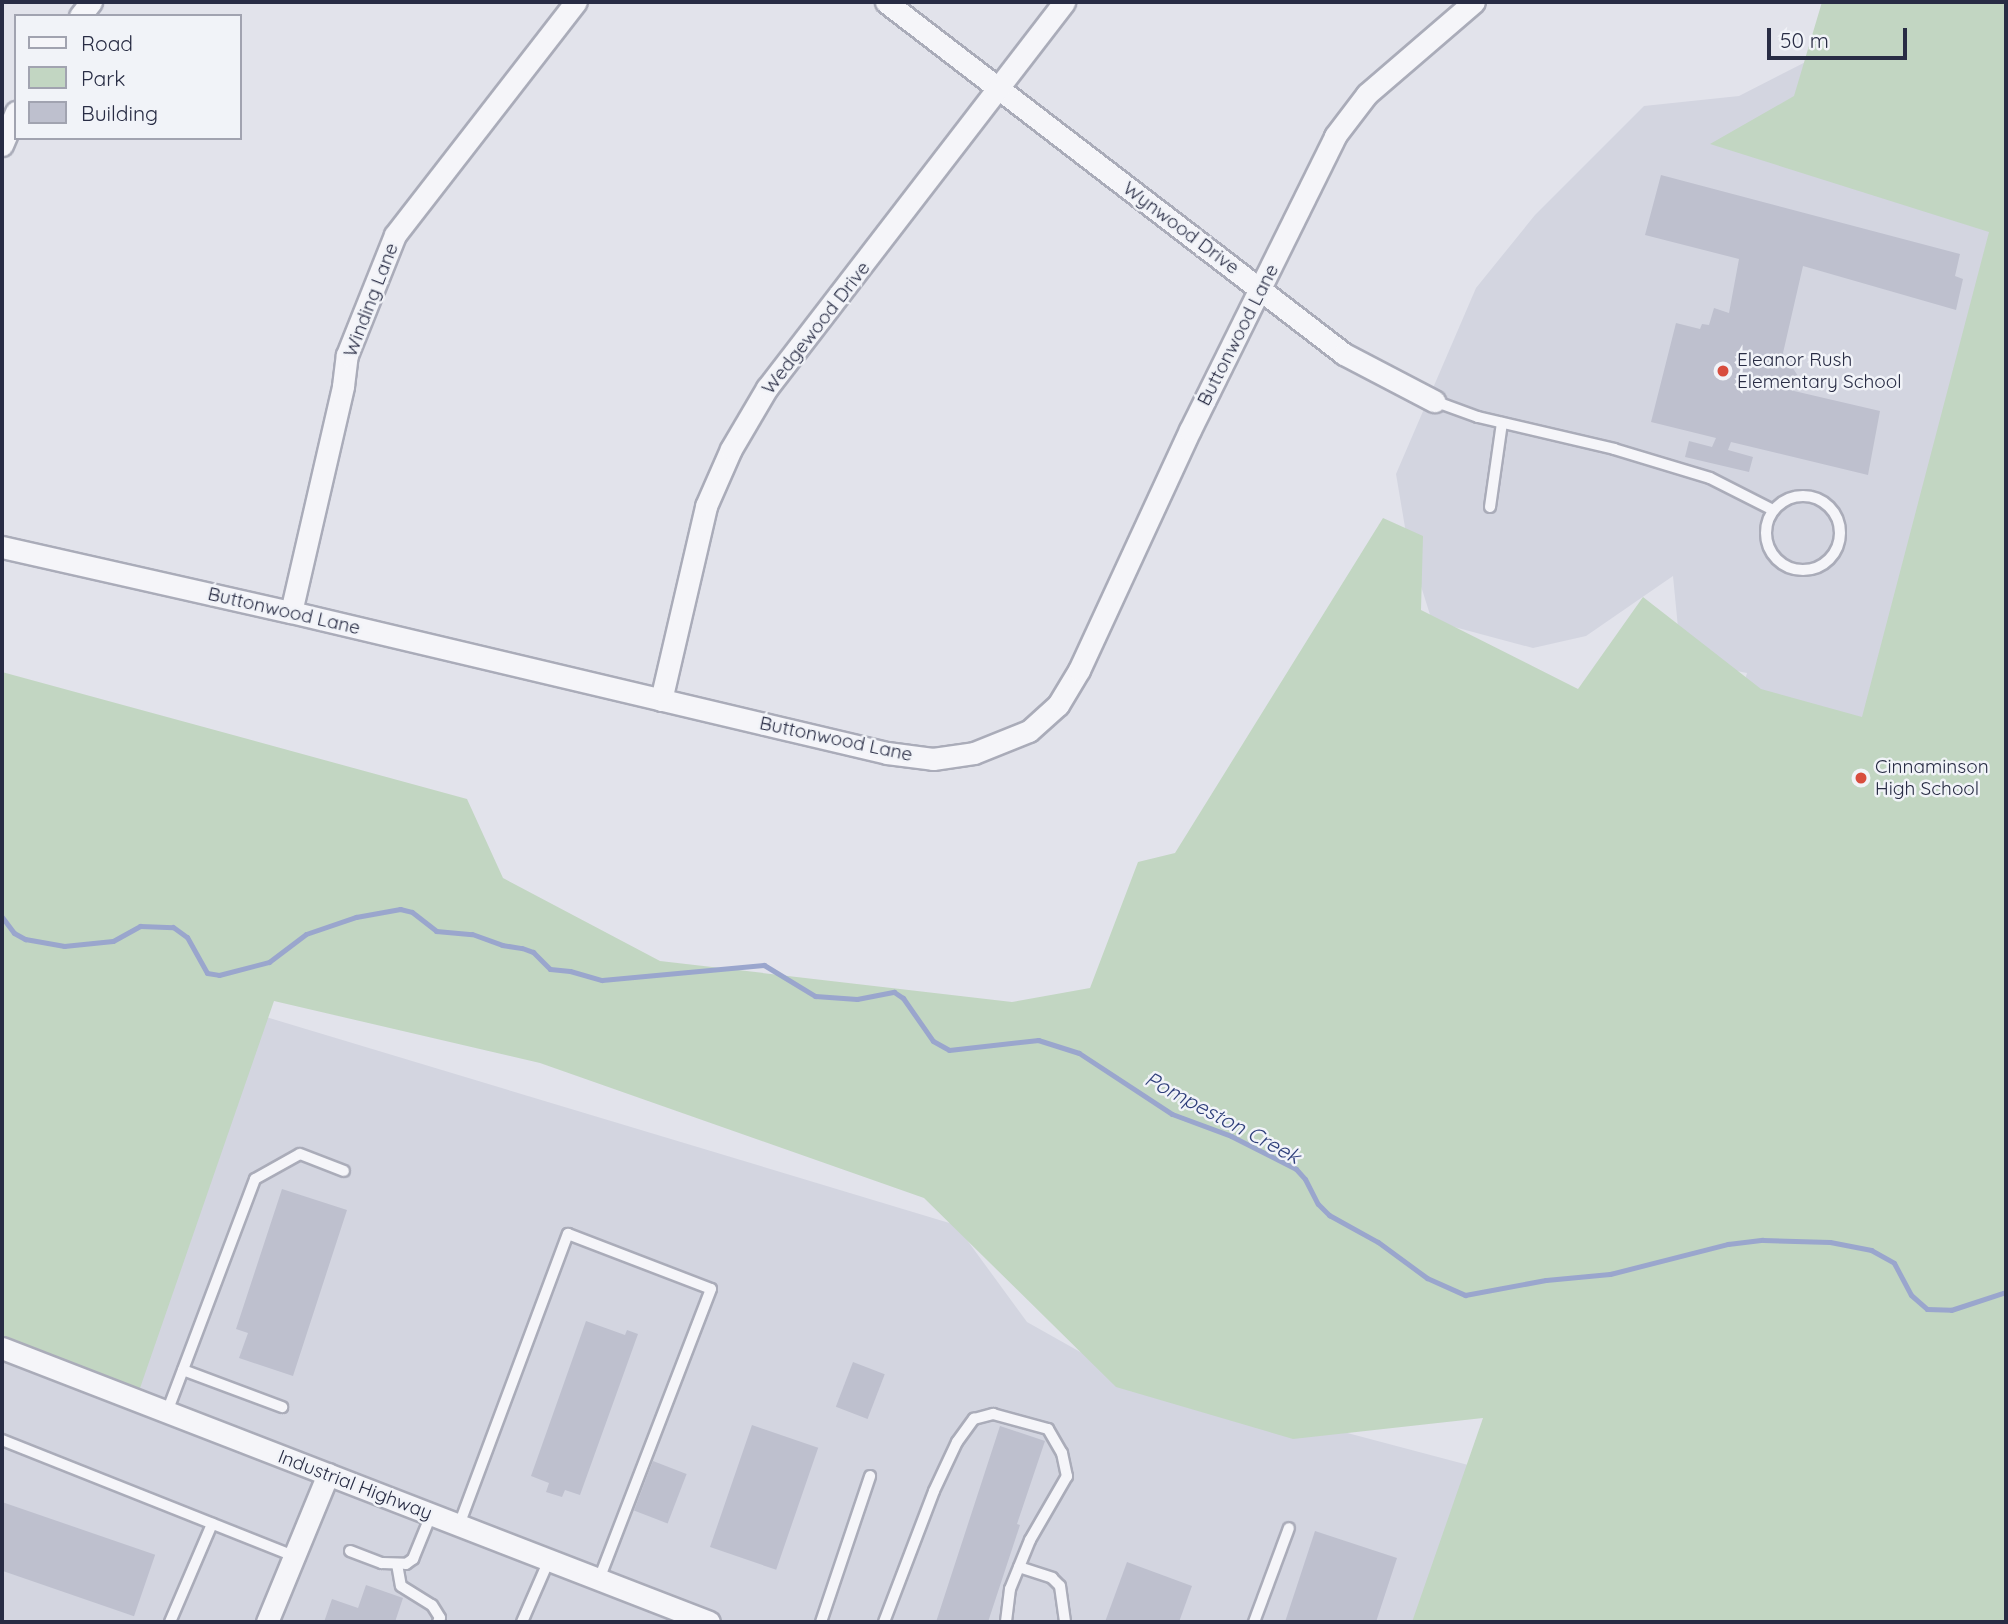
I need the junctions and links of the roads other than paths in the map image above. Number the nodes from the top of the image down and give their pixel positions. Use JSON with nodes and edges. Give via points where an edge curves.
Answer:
{"nodes":[{"id":1,"x":576,"y":2,"type":"edge"},
{"id":2,"x":886,"y":2,"type":"edge"},
{"id":3,"x":1064,"y":2,"type":"edge"},
{"id":4,"x":1474,"y":2,"type":"edge"},
{"id":5,"x":996,"y":86,"type":"junction"},
{"id":6,"x":14,"y":118,"type":"edge"},
{"id":7,"x":2,"y":145,"type":"edge"},
{"id":8,"x":1261,"y":290,"type":"junction"},
{"id":9,"x":1434,"y":401,"type":"joint"},
{"id":10,"x":1502,"y":423,"type":"junction"},
{"id":11,"x":1490,"y":508,"type":"dead end"},
{"id":12,"x":1773,"y":510,"type":"junction"},
{"id":13,"x":2,"y":547,"type":"edge"},
{"id":14,"x":291,"y":612,"type":"junction"},
{"id":15,"x":662,"y":700,"type":"junction"},
{"id":16,"x":344,"y":1171,"type":"dead end"},
{"id":17,"x":2,"y":1348,"type":"edge"},
{"id":18,"x":183,"y":1370,"type":"junction"},
{"id":19,"x":282,"y":1407,"type":"dead end"},
{"id":20,"x":167,"y":1412,"type":"junction"},
{"id":21,"x":2,"y":1440,"type":"edge"},
{"id":22,"x":328,"y":1474,"type":"junction"},
{"id":23,"x":870,"y":1476,"type":"dead end"},
{"id":24,"x":431,"y":1514,"type":"junction"},
{"id":25,"x":212,"y":1524,"type":"junction"},
{"id":26,"x":459,"y":1525,"type":"junction"},
{"id":27,"x":1289,"y":1528,"type":"dead end"},
{"id":28,"x":350,"y":1551,"type":"dead end"},
{"id":29,"x":294,"y":1556,"type":"junction"},
{"id":30,"x":549,"y":1560,"type":"junction"},
{"id":31,"x":397,"y":1564,"type":"junction"},
{"id":32,"x":1019,"y":1567,"type":"junction"},
{"id":33,"x":599,"y":1580,"type":"junction"},
{"id":34,"x":170,"y":1622,"type":"edge"},
{"id":35,"x":267,"y":1622,"type":"edge"},
{"id":36,"x":438,"y":1622,"type":"edge"},
{"id":37,"x":522,"y":1622,"type":"edge"},
{"id":38,"x":709,"y":1622,"type":"edge"},
{"id":39,"x":821,"y":1622,"type":"edge"},
{"id":40,"x":886,"y":1622,"type":"edge"},
{"id":41,"x":1006,"y":1622,"type":"edge"},
{"id":42,"x":1065,"y":1622,"type":"edge"},
{"id":43,"x":1254,"y":1622,"type":"edge"}],
"edges":[{"from":1,"to":14,"type":"street","name":"Winding Lane","via":[[395,235],[347,355]]},
{"from":2,"to":5,"type":"street","name":"Wynwood Drive"},
{"from":3,"to":5,"type":"street","name":"Wedgewood Drive"},
{"from":4,"to":8,"type":"street","name":"Buttonwood Lane","via":[[1367,94],[1335,136]]},
{"from":5,"to":8,"type":"street","name":"Wynwood Drive"},
{"from":5,"to":15,"type":"street","name":"Wedgewood Drive","via":[[895,225],[767,388],[731,449],[706,506]]},
{"from":6,"to":7,"type":"street"},
{"from":8,"to":9,"type":"street","name":"Wynwood Drive","via":[[1344,354]]},
{"from":8,"to":15,"type":"street","name":"Buttonwood Lane","via":[[1190,430],[1079,670],[1058,705],[1029,731],[974,753],[933,759],[887,753]]},
{"from":9,"to":10,"type":"lane","name":"Wynwood Drive"},
{"from":10,"to":11,"type":"lane"},
{"from":10,"to":12,"type":"lane","name":"Wynwood Drive","via":[[1710,478]]},
{"from":12,"to":12,"type":"lane","via":[[1765,533],[1773,556],[1782,564],[1793,569],[1818,568],[1837,551],[1841,527],[1829,505],[1818,498],[1793,496]]},
{"from":13,"to":14,"type":"street","name":"Buttonwood Lane"},
{"from":14,"to":15,"type":"street","name":"Buttonwood Lane"},
{"from":16,"to":18,"type":"lane","via":[[300,1154],[255,1180]]},
{"from":17,"to":20,"type":"street","name":"Industrial Highway"},
{"from":18,"to":19,"type":"lane"},
{"from":18,"to":20,"type":"lane"},
{"from":20,"to":22,"type":"street","name":"Industrial Highway"},
{"from":21,"to":25,"type":"lane"},
{"from":22,"to":24,"type":"street","name":"Industrial Highway"},
{"from":22,"to":29,"type":"street"},
{"from":23,"to":39,"type":"lane"},
{"from":24,"to":26,"type":"street","name":"Industrial Highway"},
{"from":24,"to":31,"type":"lane","via":[[414,1559]]},
{"from":25,"to":29,"type":"lane"},
{"from":25,"to":34,"type":"lane"},
{"from":26,"to":30,"type":"street","name":"Industrial Highway"},
{"from":26,"to":33,"type":"lane","via":[[568,1234],[711,1289]]},
{"from":27,"to":43,"type":"lane"},
{"from":28,"to":31,"type":"lane"},
{"from":29,"to":35,"type":"street"},
{"from":30,"to":33,"type":"street","name":"Industrial Highway"},
{"from":30,"to":37,"type":"lane"},
{"from":31,"to":36,"type":"lane","via":[[401,1586],[432,1605]]},
{"from":32,"to":40,"type":"lane","via":[[1067,1476],[1062,1453],[1048,1429],[993,1414],[974,1419],[957,1442],[934,1490]]},
{"from":32,"to":41,"type":"lane","via":[[1010,1589]]},
{"from":32,"to":42,"type":"lane","via":[[1052,1578],[1060,1586]]},
{"from":33,"to":38,"type":"street","name":"Industrial Highway"}]}
